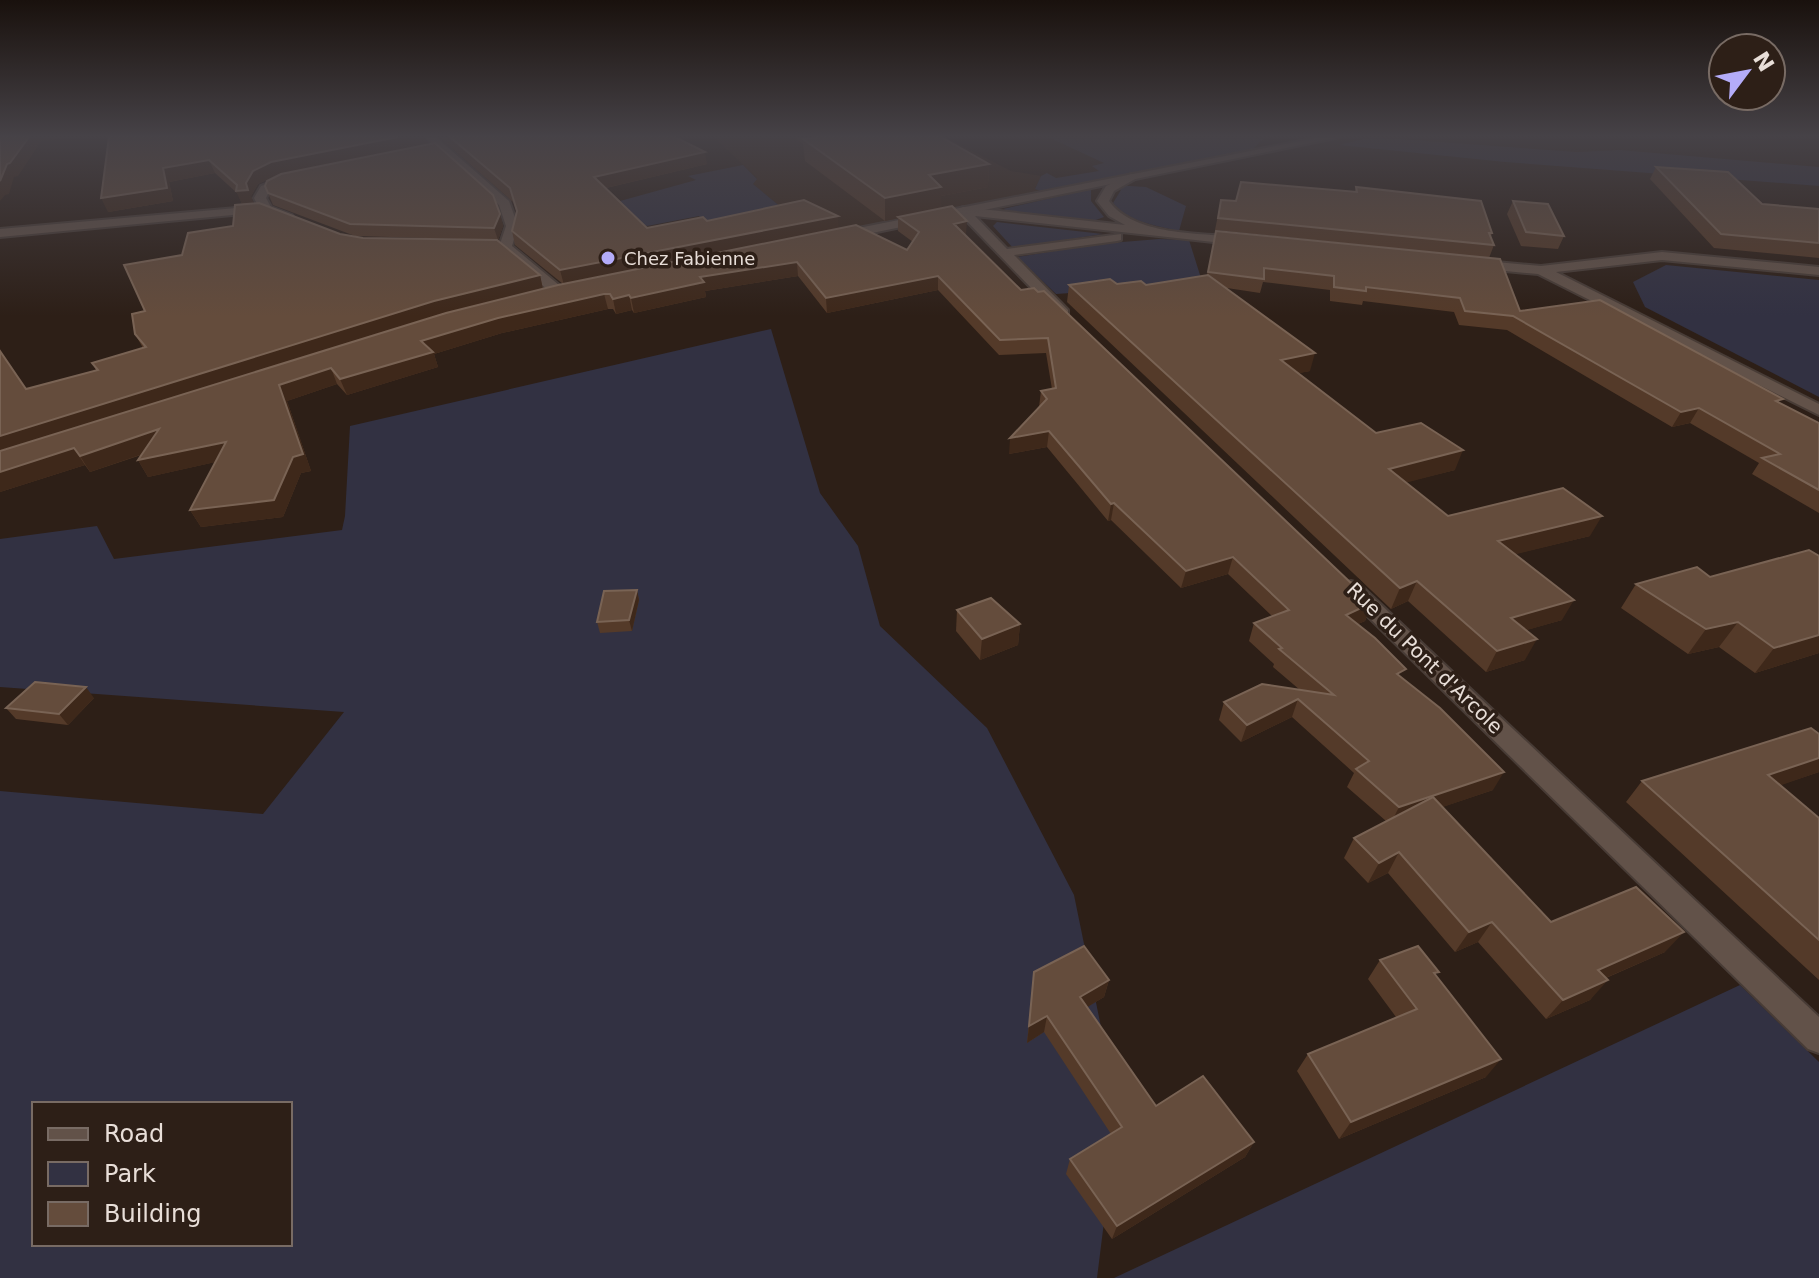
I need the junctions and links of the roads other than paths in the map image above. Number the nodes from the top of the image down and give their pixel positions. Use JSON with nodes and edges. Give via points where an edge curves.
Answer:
{"nodes":[{"id":1,"x":261,"y":197,"type":"edge"},
{"id":2,"x":496,"y":197,"type":"edge"},
{"id":3,"x":1034,"y":197,"type":"edge"},
{"id":4,"x":1104,"y":197,"type":"edge"},
{"id":5,"x":266,"y":209,"type":"junction"},
{"id":6,"x":963,"y":211,"type":"junction"},
{"id":7,"x":308,"y":225,"type":"edge"},
{"id":8,"x":1155,"y":232,"type":"junction"},
{"id":9,"x":0,"y":233,"type":"edge"},
{"id":10,"x":823,"y":239,"type":"edge"},
{"id":11,"x":1249,"y":242,"type":"edge"},
{"id":12,"x":1003,"y":253,"type":"junction"},
{"id":13,"x":1642,"y":258,"type":"junction"},
{"id":14,"x":1454,"y":262,"type":"edge"},
{"id":15,"x":1541,"y":270,"type":"junction"},
{"id":16,"x":1819,"y":271,"type":"edge"},
{"id":17,"x":575,"y":289,"type":"edge"},
{"id":18,"x":1642,"y":319,"type":"junction"},
{"id":19,"x":1075,"y":324,"type":"edge"},
{"id":20,"x":1819,"y":410,"type":"edge"},
{"id":21,"x":1333,"y":570,"type":"edge"},
{"id":22,"x":1819,"y":1038,"type":"edge"}],
"edges":[{"from":1,"to":5,"type":"street"},
{"from":2,"to":17,"type":"street","via":[[505,204],[512,226],[498,247],[553,294]]},
{"from":3,"to":6,"type":"street"},
{"from":4,"to":8,"type":"street","via":[[1117,216]]},
{"from":5,"to":7,"type":"street"},
{"from":5,"to":9,"type":"street"},
{"from":6,"to":8,"type":"street"},
{"from":6,"to":10,"type":"street"},
{"from":6,"to":12,"type":"street"},
{"from":8,"to":11,"type":"street"},
{"from":8,"to":12,"type":"street"},
{"from":12,"to":19,"type":"street"},
{"from":13,"to":15,"type":"street"},
{"from":13,"to":16,"type":"street"},
{"from":13,"to":18,"type":"street","via":[[1617,265],[1607,282],[1613,296]]},
{"from":14,"to":15,"type":"street"},
{"from":15,"to":18,"type":"street"},
{"from":18,"to":20,"type":"street"},
{"from":21,"to":22,"type":"street","name":"Rue du Pont d'Arcole"}]}
